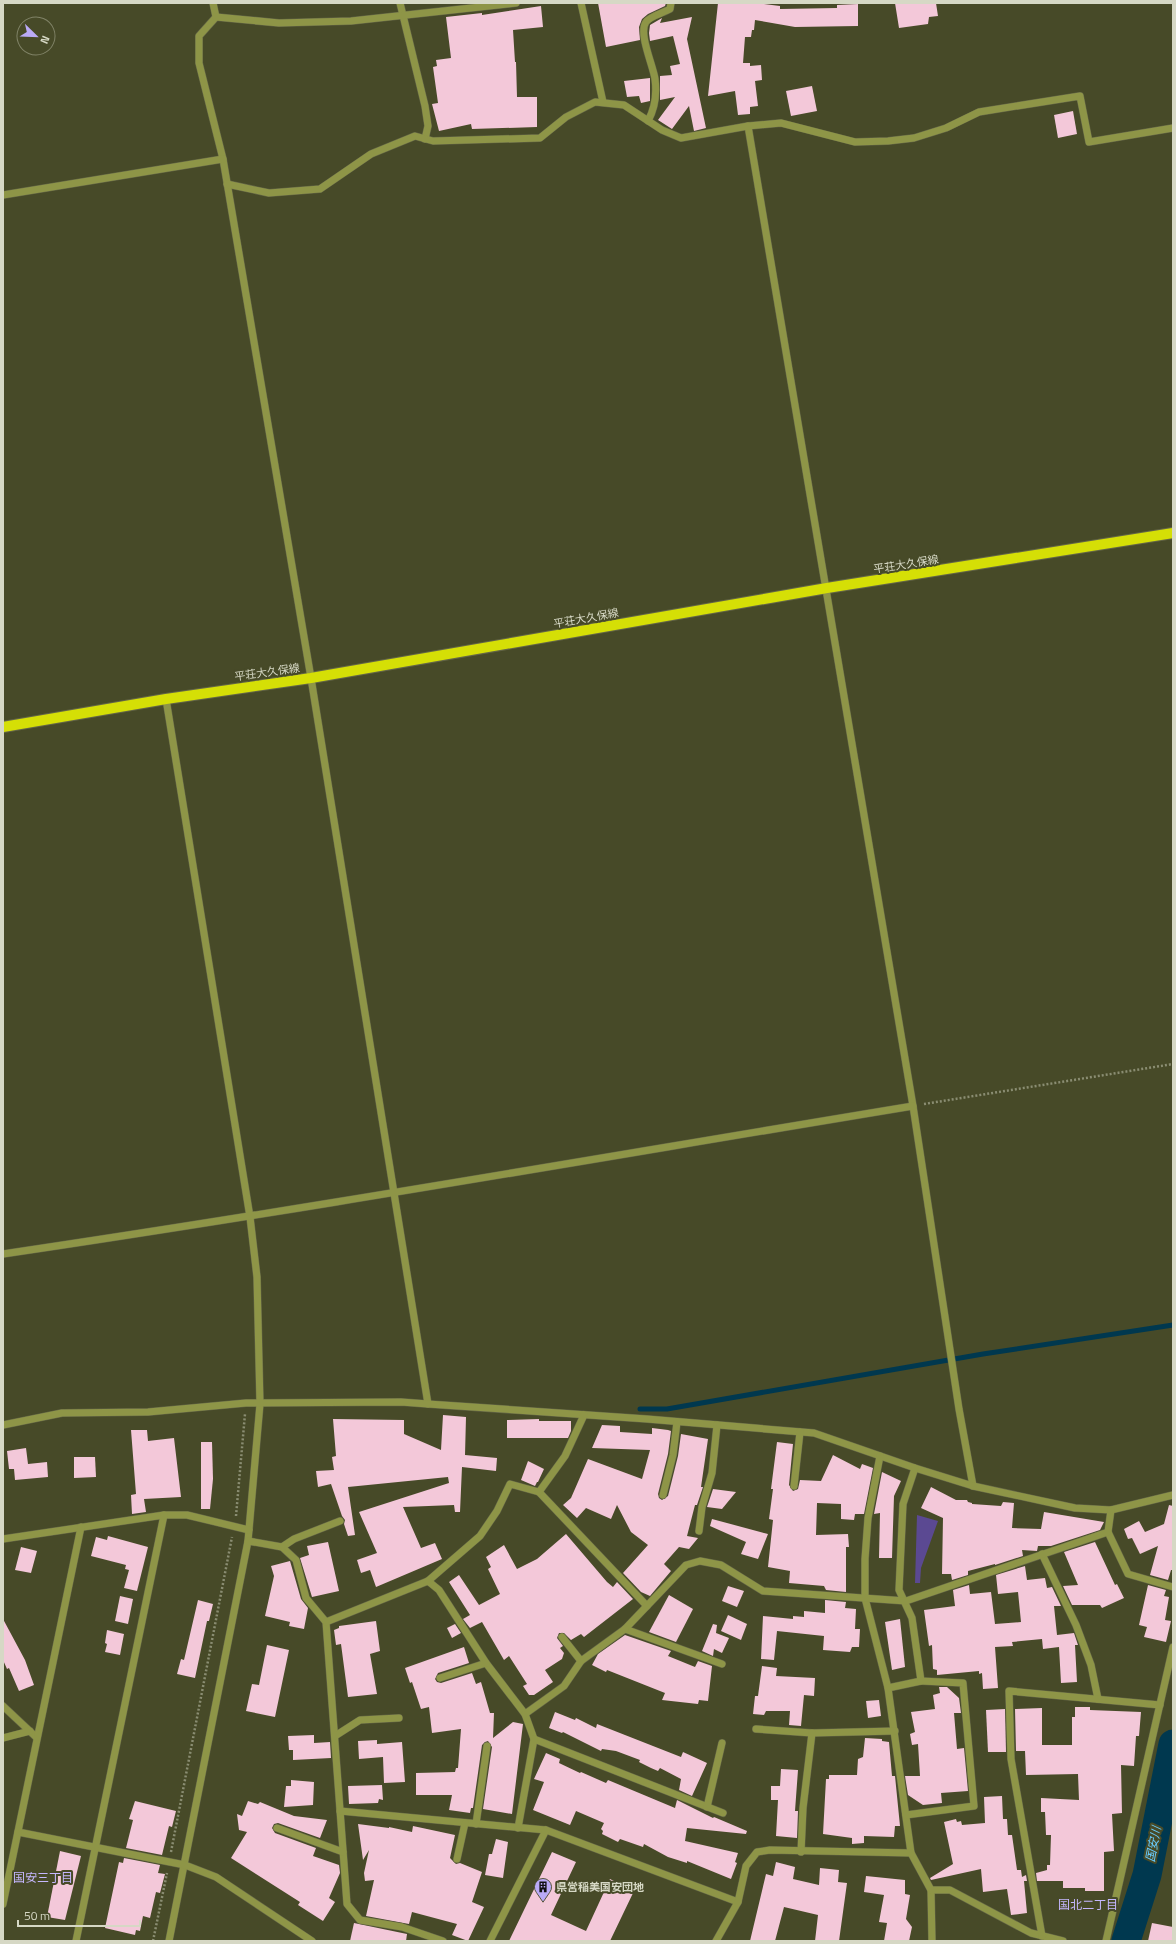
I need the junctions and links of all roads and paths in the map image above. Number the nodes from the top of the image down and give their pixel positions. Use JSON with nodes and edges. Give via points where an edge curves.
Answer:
{"nodes":[{"id":1,"x":213,"y":3,"type":"edge"},
{"id":2,"x":400,"y":3,"type":"edge"},
{"id":3,"x":516,"y":3,"type":"edge"},
{"id":4,"x":581,"y":3,"type":"edge"},
{"id":5,"x":672,"y":3,"type":"edge"},
{"id":6,"x":404,"y":16,"type":"junction"},
{"id":7,"x":216,"y":17,"type":"junction"},
{"id":8,"x":602,"y":102,"type":"junction"},
{"id":9,"x":648,"y":121,"type":"junction"},
{"id":10,"x":748,"y":126,"type":"junction"},
{"id":11,"x":1173,"y":128,"type":"edge"},
{"id":12,"x":425,"y":139,"type":"junction"},
{"id":13,"x":223,"y":159,"type":"junction"},
{"id":14,"x":227,"y":184,"type":"junction"},
{"id":15,"x":3,"y":195,"type":"edge"},
{"id":16,"x":1173,"y":533,"type":"edge"},
{"id":17,"x":827,"y":588,"type":"junction"},
{"id":18,"x":311,"y":678,"type":"junction"},
{"id":19,"x":166,"y":699,"type":"junction"},
{"id":20,"x":3,"y":727,"type":"edge"},
{"id":21,"x":1173,"y":1064,"type":"edge"},
{"id":22,"x":913,"y":1106,"type":"junction"},
{"id":23,"x":394,"y":1192,"type":"junction"},
{"id":24,"x":250,"y":1217,"type":"junction"},
{"id":25,"x":3,"y":1254,"type":"edge"},
{"id":26,"x":246,"y":1403,"type":"junction"},
{"id":27,"x":260,"y":1404,"type":"junction"},
{"id":28,"x":428,"y":1404,"type":"junction"},
{"id":29,"x":584,"y":1415,"type":"junction"},
{"id":30,"x":677,"y":1422,"type":"junction"},
{"id":31,"x":717,"y":1425,"type":"junction"},
{"id":32,"x":3,"y":1426,"type":"edge"},
{"id":33,"x":800,"y":1432,"type":"junction"},
{"id":34,"x":880,"y":1456,"type":"junction"},
{"id":35,"x":915,"y":1468,"type":"junction"},
{"id":36,"x":794,"y":1486,"type":"dead end"},
{"id":37,"x":973,"y":1486,"type":"junction"},
{"id":38,"x":538,"y":1492,"type":"junction"},
{"id":39,"x":663,"y":1495,"type":"dead end"},
{"id":40,"x":1173,"y":1495,"type":"edge"},
{"id":41,"x":1111,"y":1510,"type":"junction"},
{"id":42,"x":164,"y":1515,"type":"junction"},
{"id":43,"x":340,"y":1521,"type":"dead end"},
{"id":44,"x":235,"y":1526,"type":"junction"},
{"id":45,"x":81,"y":1527,"type":"junction"},
{"id":46,"x":250,"y":1530,"type":"junction"},
{"id":47,"x":699,"y":1531,"type":"dead end"},
{"id":48,"x":1108,"y":1532,"type":"junction"},
{"id":49,"x":3,"y":1539,"type":"edge"},
{"id":50,"x":248,"y":1540,"type":"junction"},
{"id":51,"x":282,"y":1546,"type":"junction"},
{"id":52,"x":1042,"y":1554,"type":"junction"},
{"id":53,"x":428,"y":1581,"type":"junction"},
{"id":54,"x":1173,"y":1587,"type":"edge"},
{"id":55,"x":865,"y":1598,"type":"junction"},
{"id":56,"x":906,"y":1601,"type":"junction"},
{"id":57,"x":647,"y":1606,"type":"junction"},
{"id":58,"x":326,"y":1622,"type":"junction"},
{"id":59,"x":625,"y":1629,"type":"junction"},
{"id":60,"x":562,"y":1637,"type":"dead end"},
{"id":61,"x":1173,"y":1647,"type":"edge"},
{"id":62,"x":581,"y":1661,"type":"junction"},
{"id":63,"x":486,"y":1663,"type":"junction"},
{"id":64,"x":722,"y":1664,"type":"dead end"},
{"id":65,"x":440,"y":1678,"type":"dead end"},
{"id":66,"x":921,"y":1681,"type":"junction"},
{"id":67,"x":888,"y":1688,"type":"junction"},
{"id":68,"x":1098,"y":1699,"type":"junction"},
{"id":69,"x":3,"y":1706,"type":"edge"},
{"id":70,"x":1160,"y":1706,"type":"junction"},
{"id":71,"x":525,"y":1714,"type":"junction"},
{"id":72,"x":399,"y":1718,"type":"dead end"},
{"id":73,"x":756,"y":1729,"type":"dead end"},
{"id":74,"x":30,"y":1731,"type":"junction"},
{"id":75,"x":896,"y":1731,"type":"junction"},
{"id":76,"x":812,"y":1732,"type":"junction"},
{"id":77,"x":335,"y":1736,"type":"junction"},
{"id":78,"x":36,"y":1737,"type":"junction"},
{"id":79,"x":3,"y":1738,"type":"edge"},
{"id":80,"x":534,"y":1739,"type":"junction"},
{"id":81,"x":722,"y":1743,"type":"dead end"},
{"id":82,"x":487,"y":1746,"type":"dead end"},
{"id":83,"x":707,"y":1807,"type":"junction"},
{"id":84,"x":340,"y":1811,"type":"junction"},
{"id":85,"x":723,"y":1813,"type":"dead end"},
{"id":86,"x":906,"y":1815,"type":"junction"},
{"id":87,"x":465,"y":1823,"type":"junction"},
{"id":88,"x":476,"y":1824,"type":"junction"},
{"id":89,"x":277,"y":1828,"type":"dead end"},
{"id":90,"x":518,"y":1828,"type":"junction"},
{"id":91,"x":546,"y":1830,"type":"junction"},
{"id":92,"x":18,"y":1832,"type":"junction"},
{"id":93,"x":95,"y":1847,"type":"junction"},
{"id":94,"x":343,"y":1852,"type":"junction"},
{"id":95,"x":801,"y":1852,"type":"junction"},
{"id":96,"x":911,"y":1853,"type":"junction"},
{"id":97,"x":457,"y":1859,"type":"dead end"},
{"id":98,"x":170,"y":1861,"type":"junction"},
{"id":99,"x":185,"y":1865,"type":"junction"},
{"id":100,"x":931,"y":1890,"type":"junction"},
{"id":101,"x":4,"y":1894,"type":"edge"},
{"id":102,"x":738,"y":1902,"type":"junction"},
{"id":103,"x":3,"y":1904,"type":"edge"},
{"id":104,"x":1042,"y":1936,"type":"junction"},
{"id":105,"x":76,"y":1941,"type":"edge"},
{"id":106,"x":153,"y":1941,"type":"edge"},
{"id":107,"x":169,"y":1941,"type":"edge"},
{"id":108,"x":312,"y":1941,"type":"edge"},
{"id":109,"x":443,"y":1941,"type":"edge"},
{"id":110,"x":490,"y":1941,"type":"edge"},
{"id":111,"x":716,"y":1941,"type":"edge"},
{"id":112,"x":932,"y":1941,"type":"edge"},
{"id":113,"x":1063,"y":1941,"type":"edge"},
{"id":114,"x":1106,"y":1941,"type":"edge"}],
"edges":[{"from":1,"to":7,"type":"street"},
{"from":2,"to":6,"type":"street"},
{"from":3,"to":6,"type":"street"},
{"from":4,"to":8,"type":"street"},
{"from":5,"to":9,"type":"street","via":[[670,9],[647,20],[643,26],[644,41],[655,80],[653,112]]},
{"from":6,"to":7,"type":"street","via":[[351,21],[279,23]]},
{"from":6,"to":12,"type":"street","via":[[428,126]]},
{"from":7,"to":13,"type":"street","via":[[199,36],[199,63]]},
{"from":8,"to":9,"type":"street","via":[[624,105]]},
{"from":8,"to":12,"type":"street","via":[[595,102],[566,117],[540,138],[433,141]]},
{"from":9,"to":10,"type":"street","via":[[681,138]]},
{"from":10,"to":11,"type":"street","via":[[781,123],[855,142],[888,141],[914,138],[946,128],[979,112],[1080,96],[1089,142]]},
{"from":10,"to":17,"type":"street"},
{"from":12,"to":14,"type":"street","via":[[415,136],[371,154],[320,189],[269,193]]},
{"from":13,"to":14,"type":"street"},
{"from":13,"to":15,"type":"street"},
{"from":14,"to":18,"type":"street"},
{"from":16,"to":17,"type":"main road","name":"平荘大久保線"},
{"from":17,"to":18,"type":"main road","name":"平荘大久保線"},
{"from":17,"to":22,"type":"street"},
{"from":18,"to":19,"type":"main road","name":"平荘大久保線"},
{"from":18,"to":23,"type":"street"},
{"from":19,"to":20,"type":"main road","name":"平荘大久保線"},
{"from":19,"to":24,"type":"street"},
{"from":21,"to":22,"type":"path"},
{"from":22,"to":23,"type":"street"},
{"from":22,"to":37,"type":"street"},
{"from":23,"to":24,"type":"street"},
{"from":23,"to":28,"type":"street"},
{"from":24,"to":25,"type":"street"},
{"from":24,"to":27,"type":"street","via":[[257,1277]]},
{"from":26,"to":27,"type":"street"},
{"from":26,"to":32,"type":"street","via":[[148,1412],[62,1413]]},
{"from":26,"to":44,"type":"path"},
{"from":27,"to":28,"type":"street"},
{"from":27,"to":46,"type":"street"},
{"from":28,"to":29,"type":"street"},
{"from":29,"to":30,"type":"street"},
{"from":29,"to":38,"type":"street","via":[[565,1456]]},
{"from":30,"to":31,"type":"street"},
{"from":30,"to":39,"type":"street","via":[[673,1455]]},
{"from":31,"to":33,"type":"street"},
{"from":31,"to":47,"type":"street","via":[[712,1473],[702,1507]]},
{"from":33,"to":34,"type":"street","via":[[814,1433]]},
{"from":33,"to":36,"type":"street"},
{"from":34,"to":35,"type":"street"},
{"from":34,"to":55,"type":"street","via":[[868,1518]]},
{"from":35,"to":37,"type":"street"},
{"from":35,"to":56,"type":"street","via":[[903,1504],[899,1590]]},
{"from":37,"to":41,"type":"street","via":[[1075,1508]]},
{"from":38,"to":53,"type":"street","via":[[510,1484],[497,1511],[480,1536]]},
{"from":38,"to":57,"type":"street"},
{"from":40,"to":41,"type":"street"},
{"from":41,"to":48,"type":"street"},
{"from":42,"to":44,"type":"street","via":[[186,1515]]},
{"from":42,"to":45,"type":"street"},
{"from":42,"to":93,"type":"street"},
{"from":43,"to":51,"type":"street"},
{"from":44,"to":46,"type":"street"},
{"from":44,"to":98,"type":"path"},
{"from":45,"to":49,"type":"street"},
{"from":45,"to":78,"type":"street"},
{"from":46,"to":50,"type":"street"},
{"from":48,"to":52,"type":"street"},
{"from":48,"to":54,"type":"street","via":[[1128,1574]]},
{"from":50,"to":51,"type":"street"},
{"from":50,"to":99,"type":"street"},
{"from":51,"to":58,"type":"street","via":[[296,1560],[306,1598]]},
{"from":52,"to":56,"type":"street"},
{"from":52,"to":68,"type":"street","via":[[1076,1625],[1091,1665]]},
{"from":53,"to":58,"type":"street"},
{"from":53,"to":63,"type":"street","via":[[439,1590]]},
{"from":55,"to":56,"type":"street"},
{"from":55,"to":57,"type":"street","via":[[763,1591],[721,1565],[700,1561],[686,1565]]},
{"from":55,"to":67,"type":"street"},
{"from":56,"to":66,"type":"street","via":[[912,1618]]},
{"from":57,"to":59,"type":"street"},
{"from":58,"to":77,"type":"street"},
{"from":59,"to":62,"type":"street"},
{"from":59,"to":64,"type":"street"},
{"from":60,"to":62,"type":"street"},
{"from":61,"to":70,"type":"street"},
{"from":62,"to":71,"type":"street","via":[[564,1686]]},
{"from":63,"to":65,"type":"street"},
{"from":63,"to":71,"type":"street"},
{"from":66,"to":67,"type":"street"},
{"from":66,"to":86,"type":"street","via":[[963,1683],[974,1806]]},
{"from":67,"to":75,"type":"street"},
{"from":68,"to":70,"type":"street"},
{"from":68,"to":104,"type":"street","via":[[1009,1691],[1011,1759]]},
{"from":69,"to":74,"type":"street"},
{"from":70,"to":114,"type":"street"},
{"from":71,"to":80,"type":"street"},
{"from":72,"to":77,"type":"street","via":[[360,1720]]},
{"from":73,"to":76,"type":"street"},
{"from":74,"to":78,"type":"street"},
{"from":74,"to":79,"type":"street"},
{"from":75,"to":76,"type":"street"},
{"from":75,"to":86,"type":"street"},
{"from":76,"to":95,"type":"street","via":[[803,1808]]},
{"from":77,"to":84,"type":"street"},
{"from":78,"to":92,"type":"street"},
{"from":80,"to":83,"type":"street"},
{"from":80,"to":90,"type":"street"},
{"from":81,"to":83,"type":"street"},
{"from":82,"to":88,"type":"street"},
{"from":83,"to":85,"type":"street"},
{"from":84,"to":87,"type":"street"},
{"from":84,"to":94,"type":"street"},
{"from":86,"to":96,"type":"street"},
{"from":87,"to":88,"type":"street"},
{"from":87,"to":97,"type":"street"},
{"from":88,"to":90,"type":"street"},
{"from":89,"to":94,"type":"street"},
{"from":90,"to":91,"type":"street"},
{"from":91,"to":102,"type":"street"},
{"from":91,"to":110,"type":"street"},
{"from":92,"to":93,"type":"street"},
{"from":92,"to":101,"type":"street"},
{"from":93,"to":98,"type":"street"},
{"from":93,"to":105,"type":"street"},
{"from":94,"to":109,"type":"street","via":[[347,1904],[360,1920],[402,1927]]},
{"from":95,"to":96,"type":"street"},
{"from":95,"to":102,"type":"street","via":[[757,1852],[746,1866]]},
{"from":96,"to":100,"type":"street"},
{"from":98,"to":99,"type":"street"},
{"from":98,"to":106,"type":"path"},
{"from":99,"to":107,"type":"street"},
{"from":99,"to":108,"type":"street","via":[[216,1877]]},
{"from":100,"to":104,"type":"street","via":[[950,1890],[1031,1933]]},
{"from":100,"to":112,"type":"street"},
{"from":101,"to":103,"type":"street"},
{"from":102,"to":111,"type":"street"},
{"from":104,"to":113,"type":"street"}]}
